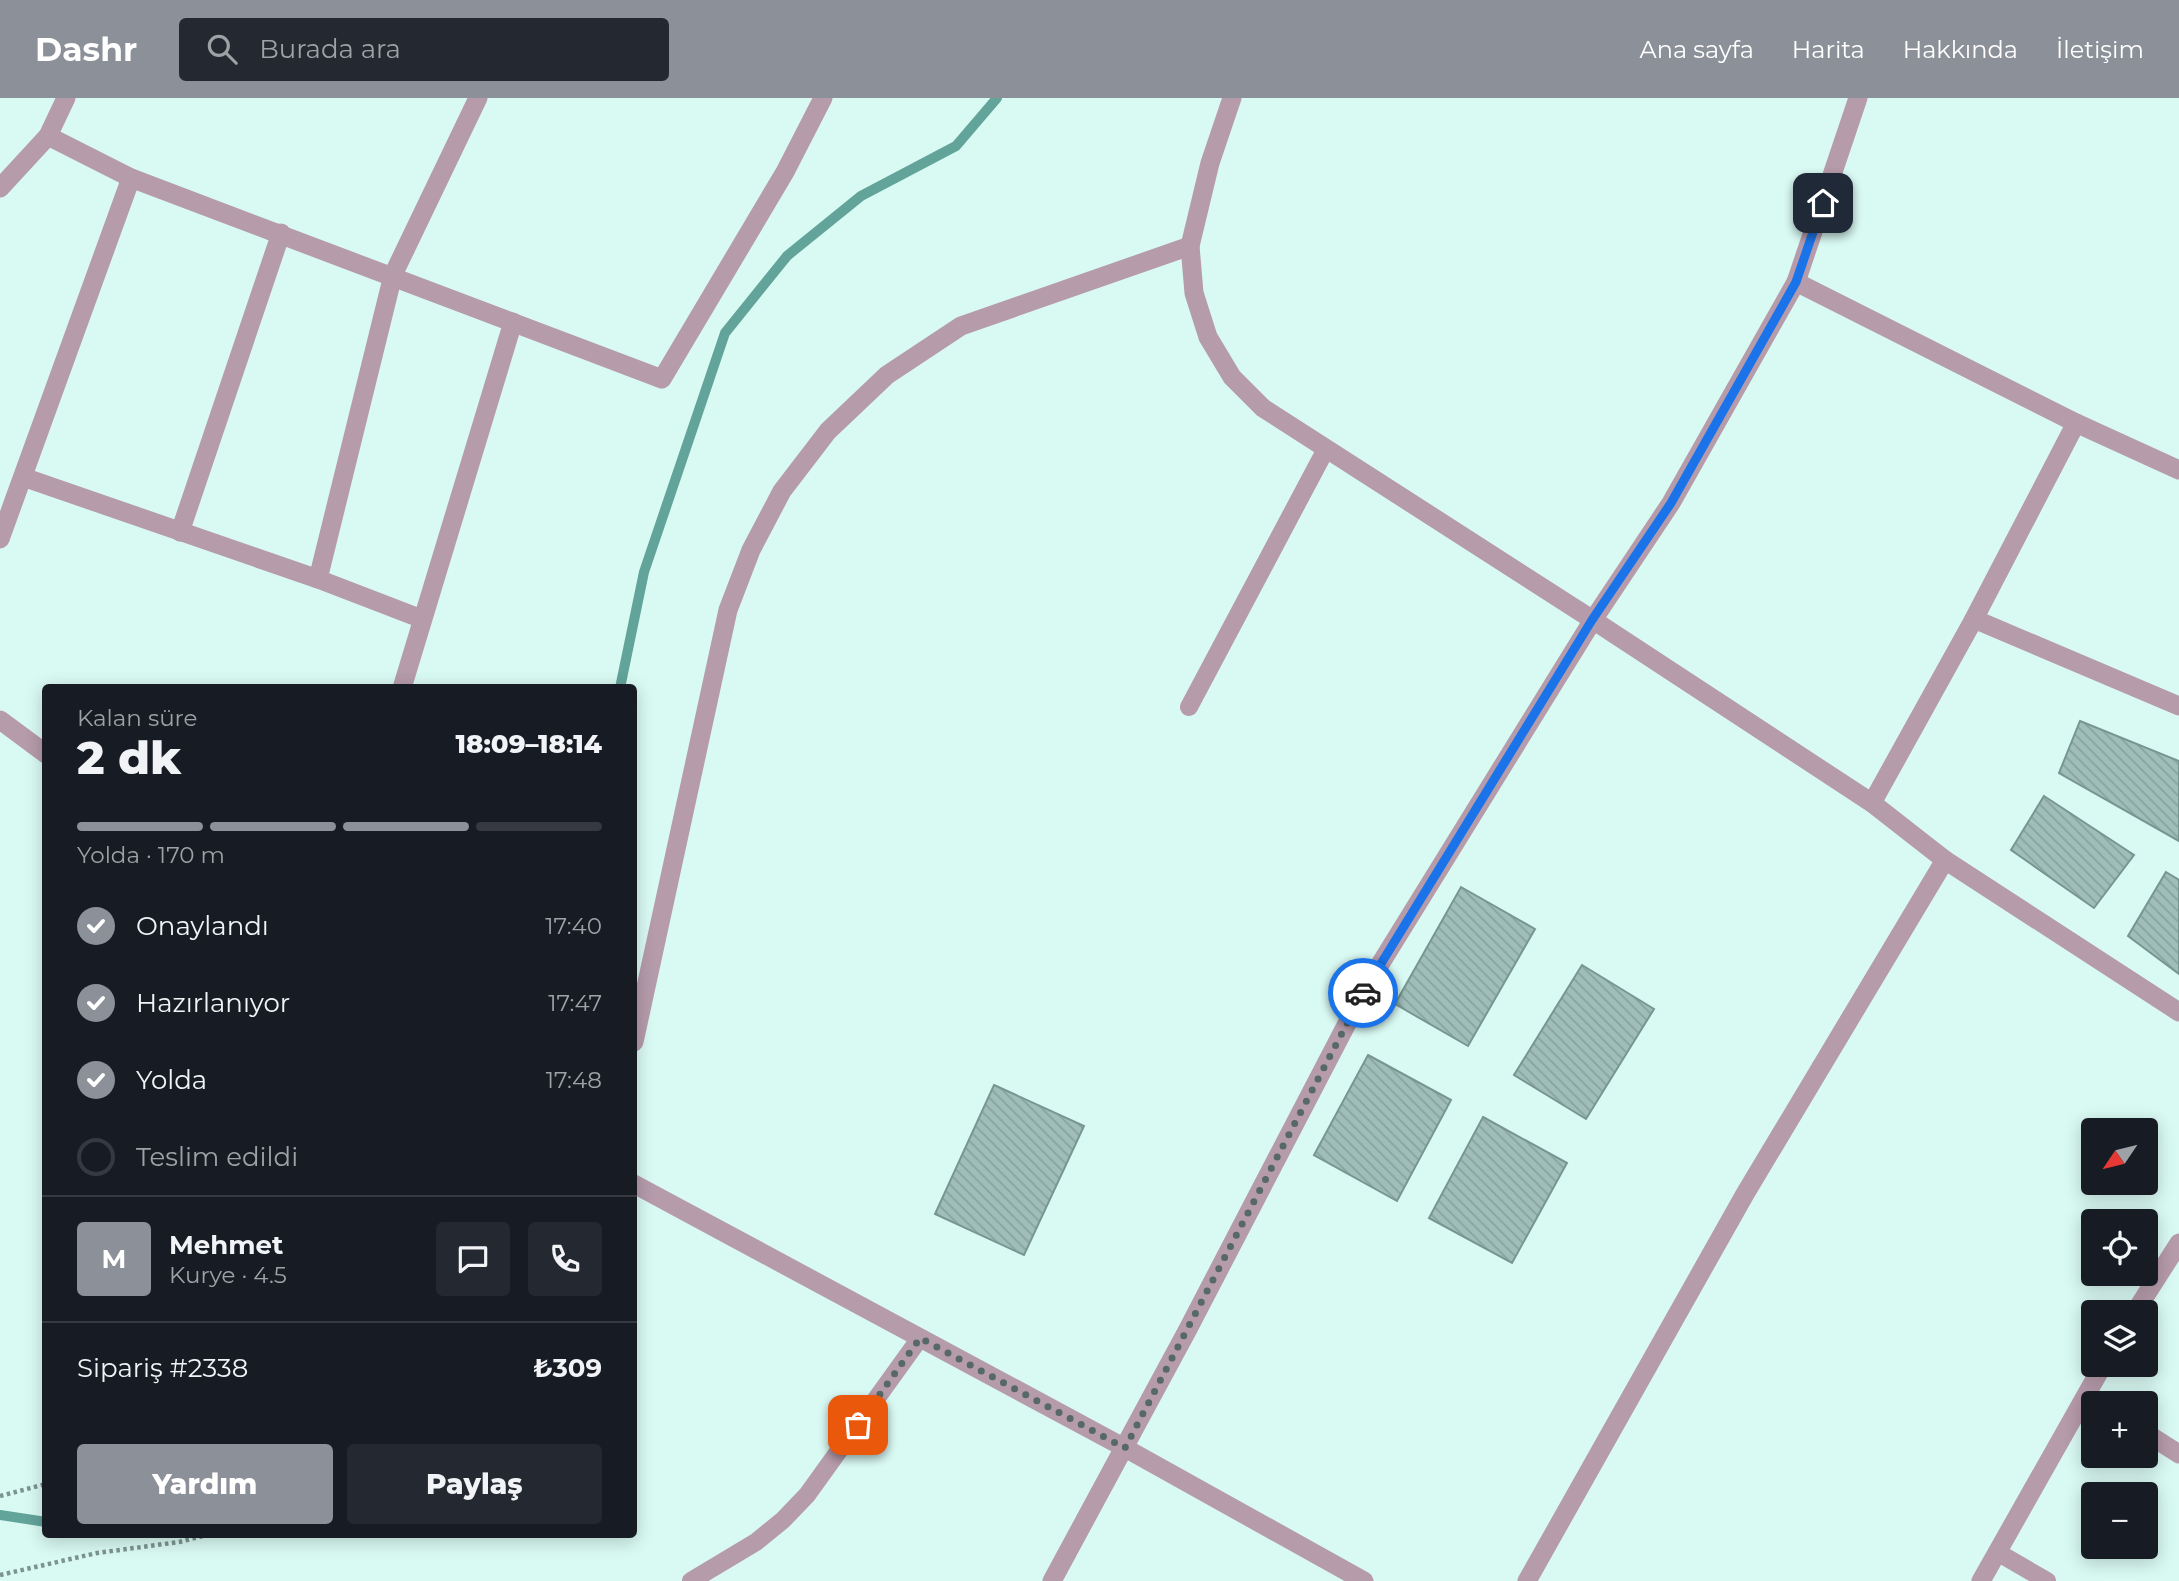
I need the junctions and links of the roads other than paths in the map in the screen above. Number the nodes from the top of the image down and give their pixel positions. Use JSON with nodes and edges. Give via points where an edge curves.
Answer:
{"nodes":[{"id":1,"x":66,"y":98,"type":"edge"},
{"id":2,"x":478,"y":98,"type":"edge"},
{"id":3,"x":823,"y":98,"type":"edge"},
{"id":4,"x":1233,"y":98,"type":"edge"},
{"id":5,"x":1858,"y":98,"type":"edge"},
{"id":6,"x":48,"y":136,"type":"junction"},
{"id":7,"x":131,"y":177,"type":"junction"},
{"id":8,"x":0,"y":188,"type":"edge"},
{"id":9,"x":281,"y":233,"type":"junction"},
{"id":10,"x":1189,"y":246,"type":"junction"},
{"id":11,"x":393,"y":275,"type":"junction"},
{"id":12,"x":1796,"y":282,"type":"junction"},
{"id":13,"x":513,"y":322,"type":"junction"},
{"id":14,"x":2076,"y":423,"type":"junction"},
{"id":15,"x":1326,"y":449,"type":"junction"},
{"id":16,"x":2179,"y":470,"type":"edge"},
{"id":17,"x":23,"y":478,"type":"junction"},
{"id":18,"x":180,"y":532,"type":"junction"},
{"id":19,"x":0,"y":539,"type":"edge"},
{"id":20,"x":318,"y":579,"type":"junction"},
{"id":21,"x":422,"y":619,"type":"junction"},
{"id":22,"x":1974,"y":619,"type":"junction"},
{"id":23,"x":1592,"y":620,"type":"junction"},
{"id":24,"x":403,"y":684,"type":"edge"},
{"id":25,"x":2179,"y":706,"type":"edge"},
{"id":26,"x":1189,"y":707,"type":"dead end"},
{"id":27,"x":0,"y":719,"type":"edge"},
{"id":28,"x":42,"y":751,"type":"edge"},
{"id":29,"x":1872,"y":803,"type":"junction"},
{"id":30,"x":1945,"y":860,"type":"junction"},
{"id":31,"x":2179,"y":1012,"type":"edge"},
{"id":32,"x":637,"y":1028,"type":"edge"},
{"id":33,"x":637,"y":1186,"type":"edge"},
{"id":34,"x":2179,"y":1243,"type":"edge"},
{"id":35,"x":2143,"y":1300,"type":"edge"},
{"id":36,"x":920,"y":1338,"type":"junction"},
{"id":37,"x":2081,"y":1415,"type":"edge"},
{"id":38,"x":2158,"y":1441,"type":"edge"},
{"id":39,"x":1125,"y":1448,"type":"junction"},
{"id":40,"x":2179,"y":1454,"type":"edge"},
{"id":41,"x":1997,"y":1552,"type":"junction"},
{"id":42,"x":691,"y":1581,"type":"edge"},
{"id":43,"x":1052,"y":1581,"type":"edge"},
{"id":44,"x":1364,"y":1581,"type":"edge"},
{"id":45,"x":1527,"y":1581,"type":"edge"},
{"id":46,"x":1981,"y":1581,"type":"edge"},
{"id":47,"x":2046,"y":1581,"type":"edge"}],
"edges":[{"from":1,"to":6,"type":"street"},
{"from":2,"to":11,"type":"street"},
{"from":3,"to":13,"type":"street","via":[[785,172],[662,379]]},
{"from":4,"to":10,"type":"street","via":[[1210,163]]},
{"from":5,"to":12,"type":"street"},
{"from":6,"to":7,"type":"street"},
{"from":6,"to":8,"type":"street"},
{"from":7,"to":9,"type":"street"},
{"from":7,"to":17,"type":"street"},
{"from":9,"to":11,"type":"street"},
{"from":9,"to":18,"type":"street"},
{"from":10,"to":15,"type":"street","via":[[1194,293],[1208,337],[1232,377],[1263,408]]},
{"from":10,"to":32,"type":"street","via":[[961,326],[887,375],[828,431],[782,491],[751,550],[728,611]]},
{"from":11,"to":13,"type":"street"},
{"from":11,"to":20,"type":"street"},
{"from":12,"to":14,"type":"street"},
{"from":12,"to":23,"type":"street","via":[[1671,503]]},
{"from":13,"to":21,"type":"street"},
{"from":14,"to":16,"type":"street"},
{"from":14,"to":22,"type":"street"},
{"from":15,"to":23,"type":"street"},
{"from":15,"to":26,"type":"lane"},
{"from":17,"to":18,"type":"street"},
{"from":17,"to":19,"type":"street"},
{"from":18,"to":20,"type":"street"},
{"from":20,"to":21,"type":"street"},
{"from":21,"to":24,"type":"street"},
{"from":22,"to":25,"type":"street"},
{"from":22,"to":29,"type":"street"},
{"from":23,"to":29,"type":"street"},
{"from":23,"to":39,"type":"street","via":[[1366,987]]},
{"from":27,"to":28,"type":"street"},
{"from":29,"to":30,"type":"street"},
{"from":30,"to":31,"type":"street"},
{"from":30,"to":45,"type":"street","via":[[1745,1194]]},
{"from":33,"to":36,"type":"street"},
{"from":34,"to":35,"type":"street"},
{"from":36,"to":39,"type":"street"},
{"from":36,"to":42,"type":"lane","via":[[807,1495],[756,1542]]},
{"from":37,"to":41,"type":"street"},
{"from":38,"to":40,"type":"street"},
{"from":39,"to":43,"type":"street"},
{"from":39,"to":44,"type":"street"},
{"from":41,"to":46,"type":"street"},
{"from":41,"to":47,"type":"lane"}]}
